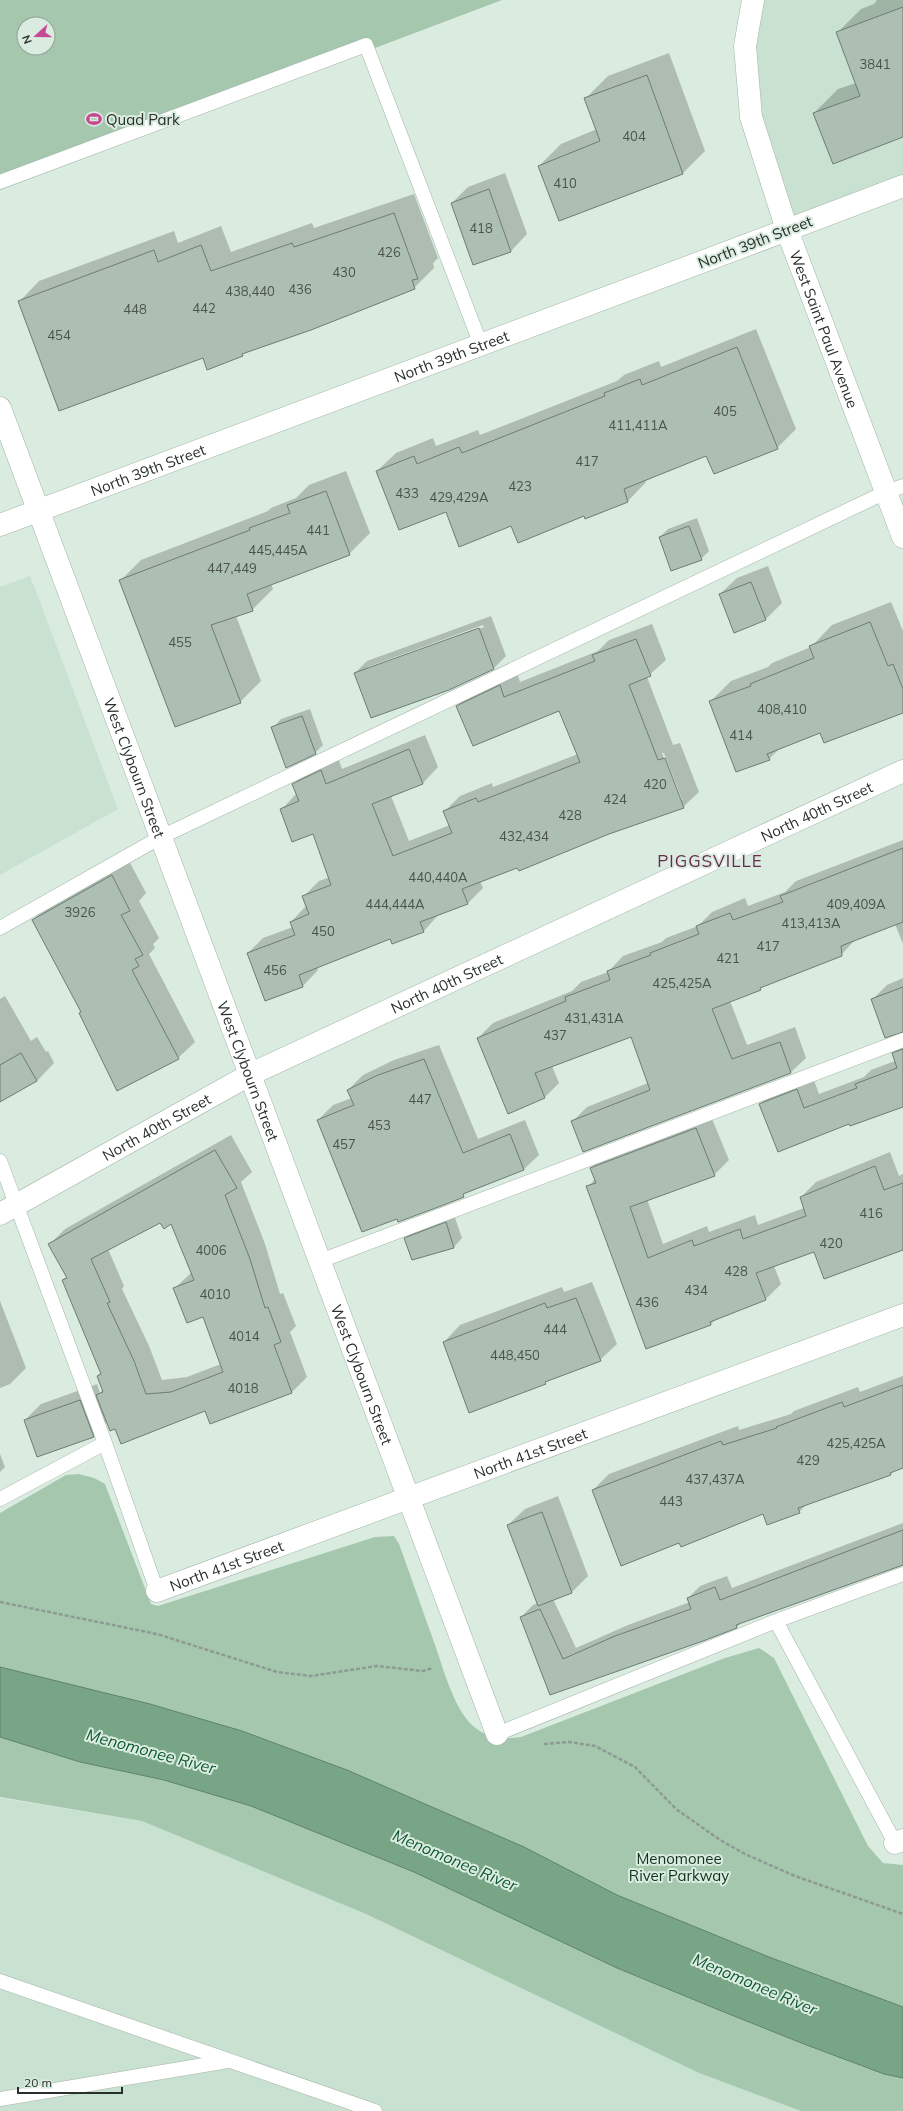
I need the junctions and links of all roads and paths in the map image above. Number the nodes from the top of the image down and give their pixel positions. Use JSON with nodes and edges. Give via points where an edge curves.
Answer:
{"nodes":[{"id":1,"x":753,"y":0,"type":"edge"},
{"id":2,"x":0,"y":182,"type":"edge"},
{"id":3,"x":903,"y":186,"type":"edge"},
{"id":4,"x":787,"y":230,"type":"junction"},
{"id":5,"x":481,"y":345,"type":"junction"},
{"id":6,"x":0,"y":408,"type":"edge"},
{"id":7,"x":895,"y":489,"type":"edge"},
{"id":8,"x":38,"y":511,"type":"junction"},
{"id":9,"x":0,"y":525,"type":"edge"},
{"id":10,"x":903,"y":537,"type":"edge"},
{"id":11,"x":903,"y":771,"type":"edge"},
{"id":12,"x":160,"y":837,"type":"junction"},
{"id":13,"x":0,"y":928,"type":"edge"},
{"id":14,"x":903,"y":1040,"type":"edge"},
{"id":15,"x":251,"y":1074,"type":"junction"},
{"id":16,"x":0,"y":1162,"type":"edge"},
{"id":17,"x":8,"y":1210,"type":"edge"},
{"id":18,"x":320,"y":1262,"type":"junction"},
{"id":19,"x":903,"y":1315,"type":"edge"},
{"id":20,"x":105,"y":1443,"type":"junction"},
{"id":21,"x":409,"y":1498,"type":"junction"},
{"id":22,"x":0,"y":1499,"type":"edge"},
{"id":23,"x":903,"y":1574,"type":"edge"},
{"id":24,"x":157,"y":1591,"type":"joint"},
{"id":25,"x":0,"y":1602,"type":"edge"},
{"id":26,"x":776,"y":1621,"type":"junction"},
{"id":27,"x":433,"y":1668,"type":"dead end"},
{"id":28,"x":496,"y":1734,"type":"joint"},
{"id":29,"x":542,"y":1744,"type":"dead end"},
{"id":30,"x":899,"y":1841,"type":"edge"},
{"id":31,"x":903,"y":1914,"type":"edge"},
{"id":32,"x":0,"y":1981,"type":"edge"},
{"id":33,"x":230,"y":2061,"type":"junction"},
{"id":34,"x":0,"y":2099,"type":"edge"},
{"id":35,"x":375,"y":2111,"type":"edge"}],
"edges":[{"from":1,"to":4,"type":"street","name":"West Saint Paul Avenue","via":[[745,46],[751,117]]},
{"from":2,"to":5,"type":"lane","via":[[366,45]]},
{"from":3,"to":4,"type":"street","name":"North 39th Street"},
{"from":4,"to":5,"type":"street","name":"North 39th Street"},
{"from":4,"to":7,"type":"street","name":"West Saint Paul Avenue"},
{"from":5,"to":8,"type":"street","name":"North 39th Street"},
{"from":6,"to":8,"type":"street","name":"West Clybourn Street"},
{"from":7,"to":10,"type":"street","name":"West Saint Paul Avenue"},
{"from":7,"to":12,"type":"lane"},
{"from":8,"to":9,"type":"street","name":"North 39th Street"},
{"from":8,"to":12,"type":"street","name":"West Clybourn Street"},
{"from":11,"to":15,"type":"street","name":"North 40th Street"},
{"from":12,"to":13,"type":"lane"},
{"from":12,"to":15,"type":"street","name":"West Clybourn Street"},
{"from":14,"to":18,"type":"lane"},
{"from":15,"to":17,"type":"street","name":"North 40th Street"},
{"from":15,"to":18,"type":"street","name":"West Clybourn Street"},
{"from":16,"to":17,"type":"lane"},
{"from":17,"to":20,"type":"lane"},
{"from":18,"to":21,"type":"street","name":"West Clybourn Street"},
{"from":19,"to":21,"type":"street","name":"North 41st Street"},
{"from":20,"to":22,"type":"lane"},
{"from":20,"to":24,"type":"lane"},
{"from":21,"to":24,"type":"street","name":"North 41st Street"},
{"from":21,"to":28,"type":"street","name":"West Clybourn Street"},
{"from":23,"to":26,"type":"lane"},
{"from":25,"to":27,"type":"path","via":[[157,1634],[277,1672],[311,1676],[377,1666],[424,1671]]},
{"from":26,"to":28,"type":"lane"},
{"from":26,"to":30,"type":"lane"},
{"from":29,"to":31,"type":"path","via":[[569,1742],[595,1746],[635,1767],[676,1809],[745,1854],[795,1876]]},
{"from":32,"to":33,"type":"lane"},
{"from":33,"to":34,"type":"lane"},
{"from":33,"to":35,"type":"lane"}]}
